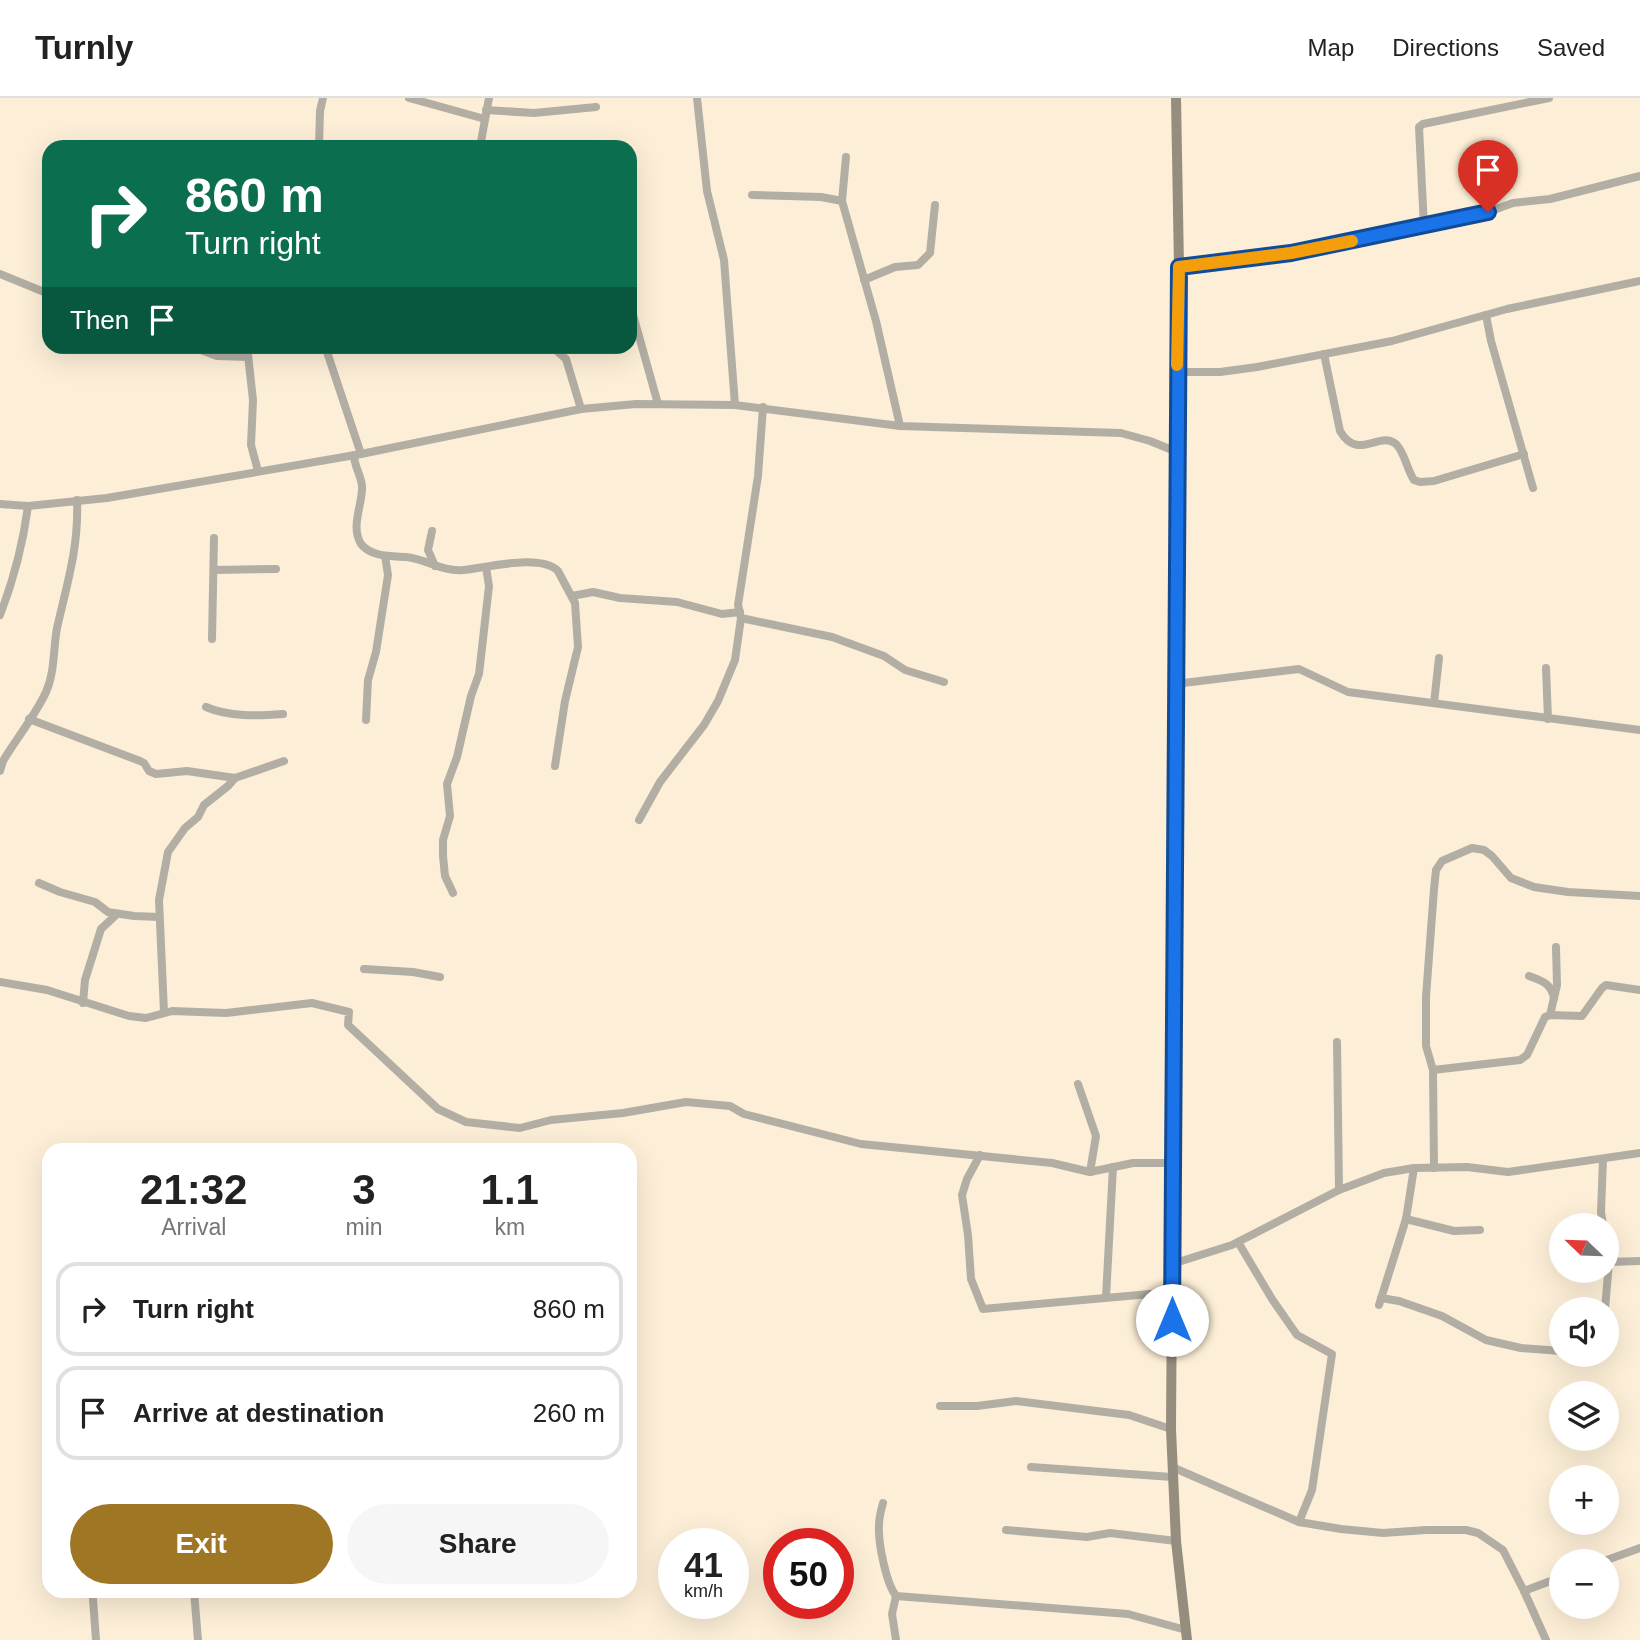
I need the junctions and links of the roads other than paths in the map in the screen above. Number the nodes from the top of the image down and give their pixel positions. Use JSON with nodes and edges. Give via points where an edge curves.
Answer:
{"nodes":[{"id":1,"x":323,"y":98,"type":"edge"},
{"id":2,"x":409,"y":98,"type":"edge"},
{"id":3,"x":489,"y":98,"type":"edge"},
{"id":4,"x":697,"y":98,"type":"edge"},
{"id":5,"x":1176,"y":98,"type":"edge"},
{"id":6,"x":1549,"y":98,"type":"edge"},
{"id":7,"x":596,"y":107,"type":"dead end"},
{"id":8,"x":485,"y":115,"type":"junction"},
{"id":9,"x":319,"y":140,"type":"edge"},
{"id":10,"x":482,"y":140,"type":"edge"},
{"id":11,"x":846,"y":157,"type":"dead end"},
{"id":12,"x":1640,"y":176,"type":"edge"},
{"id":13,"x":752,"y":195,"type":"dead end"},
{"id":14,"x":842,"y":201,"type":"junction"},
{"id":15,"x":935,"y":205,"type":"dead end"},
{"id":16,"x":1424,"y":227,"type":"junction"},
{"id":17,"x":1179,"y":267,"type":"junction"},
{"id":18,"x":0,"y":274,"type":"edge"},
{"id":19,"x":864,"y":280,"type":"junction"},
{"id":20,"x":1640,"y":282,"type":"edge"},
{"id":21,"x":42,"y":290,"type":"edge"},
{"id":22,"x":1486,"y":315,"type":"junction"},
{"id":23,"x":637,"y":329,"type":"edge"},
{"id":24,"x":212,"y":354,"type":"edge"},
{"id":25,"x":248,"y":354,"type":"edge"},
{"id":26,"x":327,"y":354,"type":"edge"},
{"id":27,"x":561,"y":354,"type":"edge"},
{"id":28,"x":1324,"y":354,"type":"junction"},
{"id":29,"x":248,"y":358,"type":"junction"},
{"id":30,"x":1177,"y":372,"type":"junction"},
{"id":31,"x":658,"y":404,"type":"junction"},
{"id":32,"x":735,"y":405,"type":"junction"},
{"id":33,"x":763,"y":407,"type":"junction"},
{"id":34,"x":582,"y":409,"type":"junction"},
{"id":35,"x":900,"y":426,"type":"junction"},
{"id":36,"x":1177,"y":452,"type":"junction"},
{"id":37,"x":358,"y":454,"type":"junction"},
{"id":38,"x":1524,"y":454,"type":"junction"},
{"id":39,"x":258,"y":471,"type":"junction"},
{"id":40,"x":1533,"y":488,"type":"dead end"},
{"id":41,"x":77,"y":500,"type":"junction"},
{"id":42,"x":0,"y":504,"type":"edge"},
{"id":43,"x":28,"y":506,"type":"junction"},
{"id":44,"x":432,"y":531,"type":"dead end"},
{"id":45,"x":214,"y":538,"type":"dead end"},
{"id":46,"x":428,"y":550,"type":"junction"},
{"id":47,"x":385,"y":556,"type":"junction"},
{"id":48,"x":411,"y":557,"type":"junction"},
{"id":49,"x":435,"y":566,"type":"junction"},
{"id":50,"x":486,"y":567,"type":"junction"},
{"id":51,"x":276,"y":569,"type":"dead end"},
{"id":52,"x":214,"y":570,"type":"junction"},
{"id":53,"x":572,"y":596,"type":"junction"},
{"id":54,"x":0,"y":615,"type":"edge"},
{"id":55,"x":741,"y":615,"type":"junction"},
{"id":56,"x":212,"y":639,"type":"dead end"},
{"id":57,"x":1439,"y":658,"type":"dead end"},
{"id":58,"x":1546,"y":668,"type":"dead end"},
{"id":59,"x":944,"y":682,"type":"dead end"},
{"id":60,"x":1175,"y":684,"type":"junction"},
{"id":61,"x":1434,"y":703,"type":"junction"},
{"id":62,"x":206,"y":707,"type":"dead end"},
{"id":63,"x":283,"y":714,"type":"dead end"},
{"id":64,"x":29,"y":719,"type":"junction"},
{"id":65,"x":1548,"y":719,"type":"junction"},
{"id":66,"x":366,"y":720,"type":"dead end"},
{"id":67,"x":1640,"y":730,"type":"edge"},
{"id":68,"x":284,"y":761,"type":"dead end"},
{"id":69,"x":555,"y":766,"type":"dead end"},
{"id":70,"x":0,"y":771,"type":"edge"},
{"id":71,"x":235,"y":778,"type":"junction"},
{"id":72,"x":639,"y":820,"type":"dead end"},
{"id":73,"x":39,"y":883,"type":"dead end"},
{"id":74,"x":453,"y":893,"type":"dead end"},
{"id":75,"x":1640,"y":896,"type":"edge"},
{"id":76,"x":117,"y":914,"type":"junction"},
{"id":77,"x":159,"y":917,"type":"junction"},
{"id":78,"x":1556,"y":947,"type":"dead end"},
{"id":79,"x":364,"y":969,"type":"dead end"},
{"id":80,"x":1529,"y":976,"type":"dead end"},
{"id":81,"x":440,"y":977,"type":"dead end"},
{"id":82,"x":0,"y":982,"type":"edge"},
{"id":83,"x":1640,"y":990,"type":"edge"},
{"id":84,"x":1555,"y":1001,"type":"junction"},
{"id":85,"x":83,"y":1003,"type":"junction"},
{"id":86,"x":164,"y":1012,"type":"junction"},
{"id":87,"x":1550,"y":1015,"type":"junction"},
{"id":88,"x":1337,"y":1042,"type":"dead end"},
{"id":89,"x":1433,"y":1070,"type":"junction"},
{"id":90,"x":1078,"y":1084,"type":"dead end"},
{"id":91,"x":1640,"y":1153,"type":"edge"},
{"id":92,"x":980,"y":1155,"type":"junction"},
{"id":93,"x":1603,"y":1159,"type":"junction"},
{"id":94,"x":1172,"y":1163,"type":"junction"},
{"id":95,"x":1113,"y":1167,"type":"junction"},
{"id":96,"x":1414,"y":1168,"type":"junction"},
{"id":97,"x":1434,"y":1168,"type":"junction"},
{"id":98,"x":1090,"y":1172,"type":"junction"},
{"id":99,"x":1339,"y":1190,"type":"junction"},
{"id":100,"x":1601,"y":1213,"type":"edge"},
{"id":101,"x":1406,"y":1219,"type":"junction"},
{"id":102,"x":1480,"y":1230,"type":"dead end"},
{"id":103,"x":1238,"y":1242,"type":"junction"},
{"id":104,"x":1640,"y":1261,"type":"edge"},
{"id":105,"x":1619,"y":1262,"type":"edge"},
{"id":106,"x":1172,"y":1265,"type":"junction"},
{"id":107,"x":1172,"y":1292,"type":"junction"},
{"id":108,"x":1106,"y":1297,"type":"junction"},
{"id":109,"x":1549,"y":1351,"type":"edge"},
{"id":110,"x":940,"y":1406,"type":"dead end"},
{"id":111,"x":1171,"y":1429,"type":"junction"},
{"id":112,"x":1031,"y":1467,"type":"dead end"},
{"id":113,"x":1172,"y":1472,"type":"junction"},
{"id":114,"x":883,"y":1503,"type":"dead end"},
{"id":115,"x":1299,"y":1522,"type":"junction"},
{"id":116,"x":1006,"y":1530,"type":"dead end"},
{"id":117,"x":1176,"y":1541,"type":"junction"},
{"id":118,"x":1640,"y":1548,"type":"edge"},
{"id":119,"x":1619,"y":1556,"type":"edge"},
{"id":120,"x":1549,"y":1582,"type":"edge"},
{"id":121,"x":1524,"y":1591,"type":"junction"},
{"id":122,"x":896,"y":1596,"type":"junction"},
{"id":123,"x":195,"y":1598,"type":"edge"},
{"id":124,"x":93,"y":1600,"type":"dead end"},
{"id":125,"x":1186,"y":1635,"type":"edge"},
{"id":126,"x":96,"y":1640,"type":"edge"},
{"id":127,"x":198,"y":1640,"type":"edge"},
{"id":128,"x":896,"y":1640,"type":"edge"},
{"id":129,"x":1546,"y":1640,"type":"edge"}],
"edges":[{"from":1,"to":9,"type":"street"},
{"from":2,"to":8,"type":"street"},
{"from":3,"to":8,"type":"street"},
{"from":4,"to":32,"type":"street","via":[[708,191],[724,260]]},
{"from":5,"to":17,"type":"main road"},
{"from":6,"to":16,"type":"street","via":[[1419,127]]},
{"from":7,"to":8,"type":"street"},
{"from":8,"to":10,"type":"street"},
{"from":11,"to":14,"type":"street"},
{"from":12,"to":16,"type":"street"},
{"from":13,"to":14,"type":"street"},
{"from":14,"to":19,"type":"street"},
{"from":15,"to":19,"type":"street","via":[[930,253],[918,265],[895,267]]},
{"from":16,"to":17,"type":"street","via":[[1291,253]]},
{"from":17,"to":30,"type":"main road"},
{"from":18,"to":21,"type":"street"},
{"from":19,"to":35,"type":"street"},
{"from":20,"to":22,"type":"street"},
{"from":22,"to":28,"type":"street"},
{"from":22,"to":38,"type":"street"},
{"from":23,"to":31,"type":"street"},
{"from":24,"to":29,"type":"street"},
{"from":25,"to":29,"type":"street"},
{"from":26,"to":37,"type":"street"},
{"from":27,"to":34,"type":"street"},
{"from":28,"to":30,"type":"street","via":[[1220,372]]},
{"from":28,"to":38,"type":"street","via":[[1345,439],[1357,446],[1393,442],[1414,480],[1434,481]]},
{"from":29,"to":39,"type":"street","via":[[253,400],[251,444]]},
{"from":30,"to":36,"type":"main road"},
{"from":31,"to":32,"type":"street"},
{"from":31,"to":34,"type":"street"},
{"from":32,"to":33,"type":"street"},
{"from":33,"to":35,"type":"street"},
{"from":33,"to":55,"type":"street","via":[[758,476],[738,605]]},
{"from":34,"to":37,"type":"street"},
{"from":35,"to":36,"type":"street","via":[[1121,433]]},
{"from":36,"to":60,"type":"main road"},
{"from":37,"to":39,"type":"street"},
{"from":37,"to":47,"type":"street","via":[[362,482],[358,536],[364,547]]},
{"from":38,"to":40,"type":"street"},
{"from":39,"to":41,"type":"street"},
{"from":41,"to":43,"type":"street"},
{"from":41,"to":64,"type":"street","via":[[74,556],[50,683]]},
{"from":42,"to":43,"type":"street"},
{"from":43,"to":54,"type":"street","via":[[21,551]]},
{"from":44,"to":46,"type":"street"},
{"from":45,"to":52,"type":"street"},
{"from":46,"to":48,"type":"street"},
{"from":46,"to":49,"type":"street"},
{"from":47,"to":48,"type":"street"},
{"from":47,"to":66,"type":"street","via":[[388,575],[368,680]]},
{"from":48,"to":49,"type":"street"},
{"from":49,"to":50,"type":"street","via":[[446,570]]},
{"from":50,"to":53,"type":"street","via":[[548,564],[558,571]]},
{"from":50,"to":74,"type":"street","via":[[489,586],[479,674],[447,784],[450,816],[443,856]]},
{"from":51,"to":52,"type":"street"},
{"from":52,"to":56,"type":"street"},
{"from":53,"to":55,"type":"street","via":[[593,592]]},
{"from":53,"to":69,"type":"street","via":[[578,647]]},
{"from":55,"to":59,"type":"street","via":[[832,638]]},
{"from":55,"to":72,"type":"street","via":[[735,660],[718,701],[660,782]]},
{"from":57,"to":61,"type":"street"},
{"from":58,"to":65,"type":"street"},
{"from":60,"to":61,"type":"street","via":[[1299,669],[1348,692]]},
{"from":60,"to":94,"type":"main road"},
{"from":61,"to":65,"type":"street"},
{"from":62,"to":63,"type":"street","via":[[242,715]]},
{"from":64,"to":70,"type":"street"},
{"from":64,"to":71,"type":"street","via":[[140,761],[156,774],[187,771]]},
{"from":65,"to":67,"type":"street"},
{"from":68,"to":71,"type":"street"},
{"from":71,"to":77,"type":"street","via":[[204,805],[168,852]]},
{"from":73,"to":76,"type":"street"},
{"from":75,"to":89,"type":"street","via":[[1534,887],[1511,877],[1484,850],[1472,848],[1442,861],[1436,870],[1427,986],[1426,1046]]},
{"from":76,"to":77,"type":"street"},
{"from":76,"to":85,"type":"street","via":[[101,929]]},
{"from":77,"to":86,"type":"street"},
{"from":78,"to":84,"type":"street"},
{"from":79,"to":81,"type":"street"},
{"from":80,"to":84,"type":"street","via":[[1544,981]]},
{"from":82,"to":85,"type":"street","via":[[47,990]]},
{"from":83,"to":87,"type":"street","via":[[1606,985],[1582,1016]]},
{"from":84,"to":87,"type":"street"},
{"from":85,"to":86,"type":"street","via":[[146,1018]]},
{"from":86,"to":92,"type":"street","via":[[226,1013],[312,1003],[349,1012],[348,1025],[366,1043],[438,1109],[466,1122],[520,1128],[686,1102],[714,1103],[861,1144]]},
{"from":87,"to":89,"type":"street","via":[[1542,1020],[1527,1055],[1520,1060]]},
{"from":88,"to":99,"type":"street"},
{"from":89,"to":97,"type":"street"},
{"from":90,"to":98,"type":"street","via":[[1096,1136]]},
{"from":91,"to":93,"type":"street"},
{"from":92,"to":98,"type":"street"},
{"from":92,"to":108,"type":"street","via":[[962,1195],[971,1279],[981,1307],[986,1311]]},
{"from":93,"to":97,"type":"street","via":[[1508,1172]]},
{"from":93,"to":100,"type":"street"},
{"from":94,"to":95,"type":"street"},
{"from":94,"to":106,"type":"main road"},
{"from":95,"to":98,"type":"street"},
{"from":95,"to":108,"type":"street"},
{"from":96,"to":97,"type":"street"},
{"from":96,"to":99,"type":"street","via":[[1384,1173]]},
{"from":96,"to":101,"type":"street"},
{"from":99,"to":103,"type":"street"},
{"from":101,"to":102,"type":"street","via":[[1454,1231]]},
{"from":101,"to":109,"type":"street","via":[[1380,1302],[1399,1301],[1486,1340]]},
{"from":103,"to":106,"type":"street"},
{"from":103,"to":115,"type":"street","via":[[1297,1335],[1332,1354],[1312,1490]]},
{"from":104,"to":105,"type":"street"},
{"from":106,"to":107,"type":"main road"},
{"from":107,"to":108,"type":"street"},
{"from":107,"to":111,"type":"main road"},
{"from":110,"to":111,"type":"street","via":[[1016,1401],[1129,1415]]},
{"from":111,"to":113,"type":"main road"},
{"from":112,"to":113,"type":"street"},
{"from":113,"to":115,"type":"street"},
{"from":113,"to":117,"type":"main road"},
{"from":114,"to":122,"type":"street","via":[[878,1525],[881,1548]]},
{"from":115,"to":121,"type":"street","via":[[1383,1533],[1478,1533],[1503,1550]]},
{"from":116,"to":117,"type":"street","via":[[1087,1537],[1110,1533]]},
{"from":117,"to":125,"type":"main road"},
{"from":118,"to":119,"type":"street"},
{"from":120,"to":121,"type":"street"},
{"from":121,"to":129,"type":"street"},
{"from":122,"to":125,"type":"street","via":[[1128,1614]]},
{"from":122,"to":128,"type":"street","via":[[892,1614]]},
{"from":123,"to":127,"type":"street"},
{"from":124,"to":126,"type":"street"}]}
